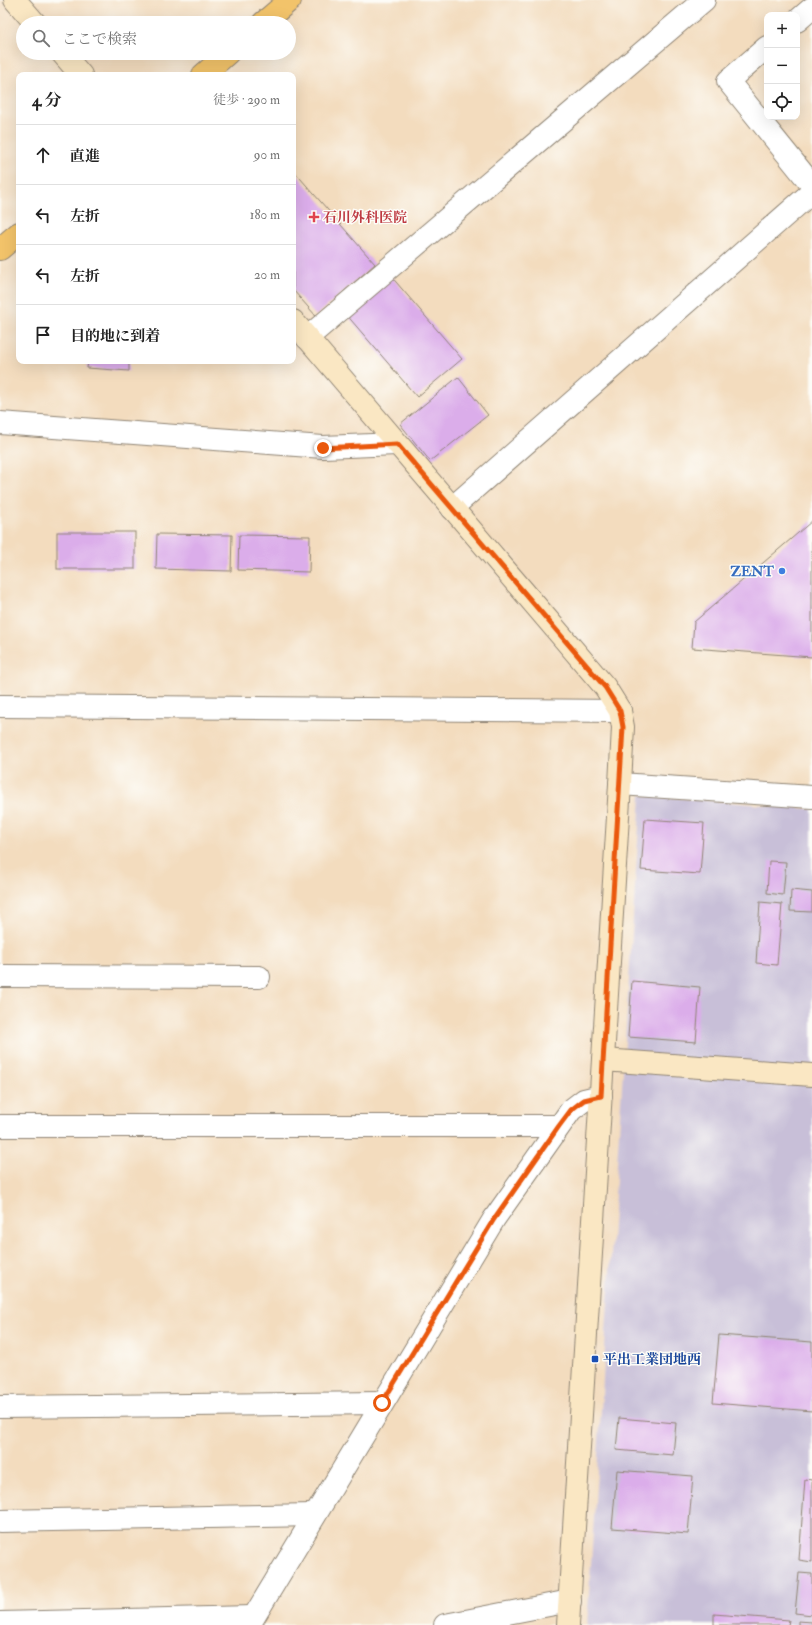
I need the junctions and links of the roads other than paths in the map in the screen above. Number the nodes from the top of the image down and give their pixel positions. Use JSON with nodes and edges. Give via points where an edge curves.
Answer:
{"nodes":[{"id":1,"x":15,"y":0,"type":"edge"},
{"id":2,"x":290,"y":0,"type":"edge"},
{"id":3,"x":704,"y":0,"type":"edge"},
{"id":4,"x":812,"y":8,"type":"edge"},
{"id":5,"x":29,"y":16,"type":"edge"},
{"id":6,"x":271,"y":16,"type":"edge"},
{"id":7,"x":800,"y":18,"type":"edge"},
{"id":8,"x":766,"y":48,"type":"edge"},
{"id":9,"x":68,"y":60,"type":"edge"},
{"id":10,"x":220,"y":60,"type":"edge"},
{"id":11,"x":79,"y":72,"type":"edge"},
{"id":12,"x":206,"y":72,"type":"edge"},
{"id":13,"x":812,"y":185,"type":"edge"},
{"id":14,"x":812,"y":192,"type":"edge"},
{"id":15,"x":16,"y":236,"type":"edge"},
{"id":16,"x":0,"y":249,"type":"edge"},
{"id":17,"x":296,"y":324,"type":"edge"},
{"id":18,"x":308,"y":338,"type":"junction"},
{"id":19,"x":0,"y":423,"type":"edge"},
{"id":20,"x":397,"y":444,"type":"junction"},
{"id":21,"x":452,"y":508,"type":"junction"},
{"id":22,"x":0,"y":706,"type":"edge"},
{"id":23,"x":620,"y":711,"type":"junction"},
{"id":24,"x":620,"y":784,"type":"junction"},
{"id":25,"x":812,"y":797,"type":"edge"},
{"id":26,"x":0,"y":976,"type":"edge"},
{"id":27,"x":259,"y":977,"type":"dead end"},
{"id":28,"x":603,"y":1060,"type":"junction"},
{"id":29,"x":812,"y":1075,"type":"edge"},
{"id":30,"x":601,"y":1096,"type":"junction"},
{"id":31,"x":0,"y":1126,"type":"edge"},
{"id":32,"x":559,"y":1126,"type":"junction"},
{"id":33,"x":382,"y":1403,"type":"junction"},
{"id":34,"x":0,"y":1407,"type":"edge"},
{"id":35,"x":314,"y":1515,"type":"junction"},
{"id":36,"x":0,"y":1521,"type":"edge"},
{"id":37,"x":570,"y":1601,"type":"junction"},
{"id":38,"x":251,"y":1621,"type":"edge"},
{"id":39,"x":0,"y":1623,"type":"edge"},
{"id":40,"x":445,"y":1625,"type":"edge"},
{"id":41,"x":568,"y":1625,"type":"edge"}],
"edges":[{"from":1,"to":5,"type":"street"},
{"from":2,"to":6,"type":"highway"},
{"from":3,"to":18,"type":"street"},
{"from":4,"to":7,"type":"street"},
{"from":8,"to":13,"type":"street","via":[[728,81]]},
{"from":9,"to":11,"type":"street"},
{"from":10,"to":12,"type":"highway"},
{"from":14,"to":21,"type":"street"},
{"from":15,"to":16,"type":"highway"},
{"from":17,"to":18,"type":"street"},
{"from":18,"to":20,"type":"street"},
{"from":19,"to":20,"type":"street","via":[[323,448]]},
{"from":20,"to":21,"type":"street"},
{"from":21,"to":23,"type":"street","via":[[605,687]]},
{"from":22,"to":23,"type":"street"},
{"from":23,"to":24,"type":"street","via":[[623,727]]},
{"from":24,"to":25,"type":"street"},
{"from":24,"to":28,"type":"street"},
{"from":26,"to":27,"type":"street"},
{"from":28,"to":29,"type":"street"},
{"from":28,"to":30,"type":"street"},
{"from":30,"to":32,"type":"street","via":[[584,1100],[571,1110]]},
{"from":30,"to":37,"type":"street"},
{"from":31,"to":32,"type":"street"},
{"from":32,"to":33,"type":"street","via":[[494,1219]]},
{"from":33,"to":34,"type":"street"},
{"from":33,"to":35,"type":"street"},
{"from":35,"to":36,"type":"street"},
{"from":35,"to":38,"type":"street"},
{"from":37,"to":40,"type":"street"},
{"from":37,"to":41,"type":"street"},
{"from":38,"to":39,"type":"street"}]}
